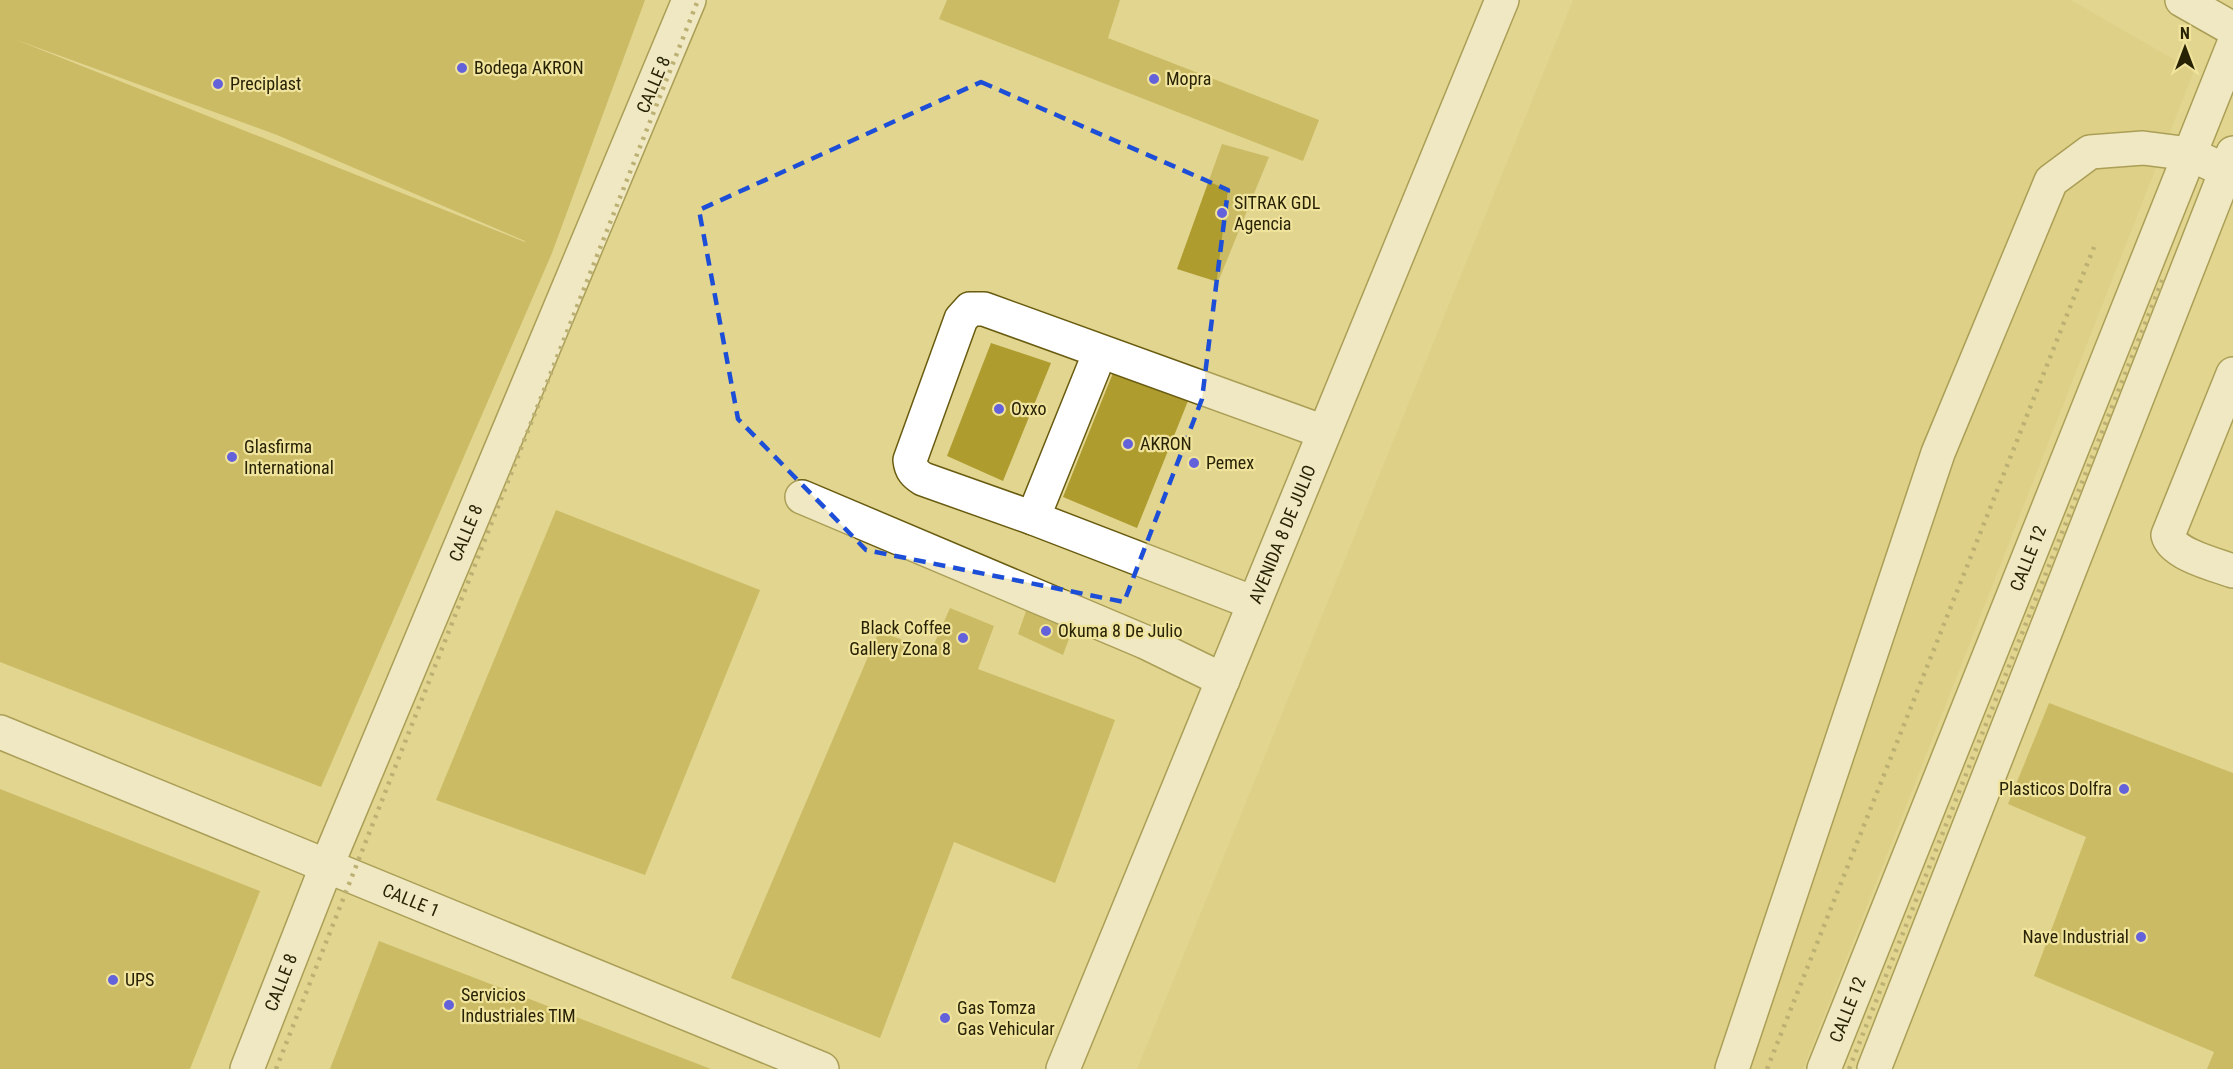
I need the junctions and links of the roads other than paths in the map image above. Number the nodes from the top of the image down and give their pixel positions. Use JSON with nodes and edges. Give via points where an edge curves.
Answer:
{"nodes":[{"id":1,"x":689,"y":0,"type":"edge"},
{"id":2,"x":1502,"y":0,"type":"edge"},
{"id":3,"x":2182,"y":0,"type":"edge"},
{"id":4,"x":2233,"y":29,"type":"edge"},
{"id":5,"x":2233,"y":46,"type":"edge"},
{"id":6,"x":2224,"y":95,"type":"edge"},
{"id":7,"x":2190,"y":154,"type":"junction"},
{"id":8,"x":2230,"y":162,"type":"edge"},
{"id":9,"x":1100,"y":352,"type":"junction"},
{"id":10,"x":2230,"y":390,"type":"edge"},
{"id":11,"x":1324,"y":432,"type":"junction"},
{"id":12,"x":802,"y":497,"type":"dead end"},
{"id":13,"x":1033,"y":518,"type":"junction"},
{"id":14,"x":2233,"y":571,"type":"edge"},
{"id":15,"x":1254,"y":603,"type":"junction"},
{"id":16,"x":1223,"y":680,"type":"junction"},
{"id":17,"x":0,"y":732,"type":"edge"},
{"id":18,"x":327,"y":865,"type":"junction"},
{"id":19,"x":247,"y":1069,"type":"edge"},
{"id":20,"x":822,"y":1069,"type":"edge"},
{"id":21,"x":1063,"y":1069,"type":"edge"},
{"id":22,"x":1732,"y":1069,"type":"edge"},
{"id":23,"x":1824,"y":1069,"type":"edge"},
{"id":24,"x":1874,"y":1069,"type":"edge"}],
"edges":[{"from":1,"to":18,"type":"street","name":"CALLE 8"},
{"from":2,"to":11,"type":"street","name":"AVENIDA 8 DE JULIO"},
{"from":3,"to":4,"type":"street"},
{"from":5,"to":6,"type":"street","name":"CALLE 12"},
{"from":6,"to":7,"type":"street","name":"CALLE 12"},
{"from":7,"to":8,"type":"street"},
{"from":7,"to":22,"type":"street","via":[[2143,148],[2090,152],[2052,181],[1938,453]]},
{"from":7,"to":23,"type":"street","name":"CALLE 12"},
{"from":8,"to":24,"type":"street"},
{"from":9,"to":11,"type":"street"},
{"from":9,"to":13,"type":"street"},
{"from":9,"to":13,"type":"street","via":[[977,308],[960,319],[913,452],[911,468],[923,479]]},
{"from":10,"to":14,"type":"street","via":[[2168,535],[2177,549]]},
{"from":11,"to":15,"type":"street","name":"AVENIDA 8 DE JULIO"},
{"from":12,"to":16,"type":"street","via":[[1145,642]]},
{"from":13,"to":15,"type":"street"},
{"from":15,"to":16,"type":"street","name":"AVENIDA 8 DE JULIO"},
{"from":16,"to":21,"type":"street","name":"AVENIDA 8 DE JULIO"},
{"from":17,"to":18,"type":"street","name":"CALLE 1"},
{"from":18,"to":19,"type":"street","name":"CALLE 8"},
{"from":18,"to":20,"type":"street","name":"CALLE 1"}]}
